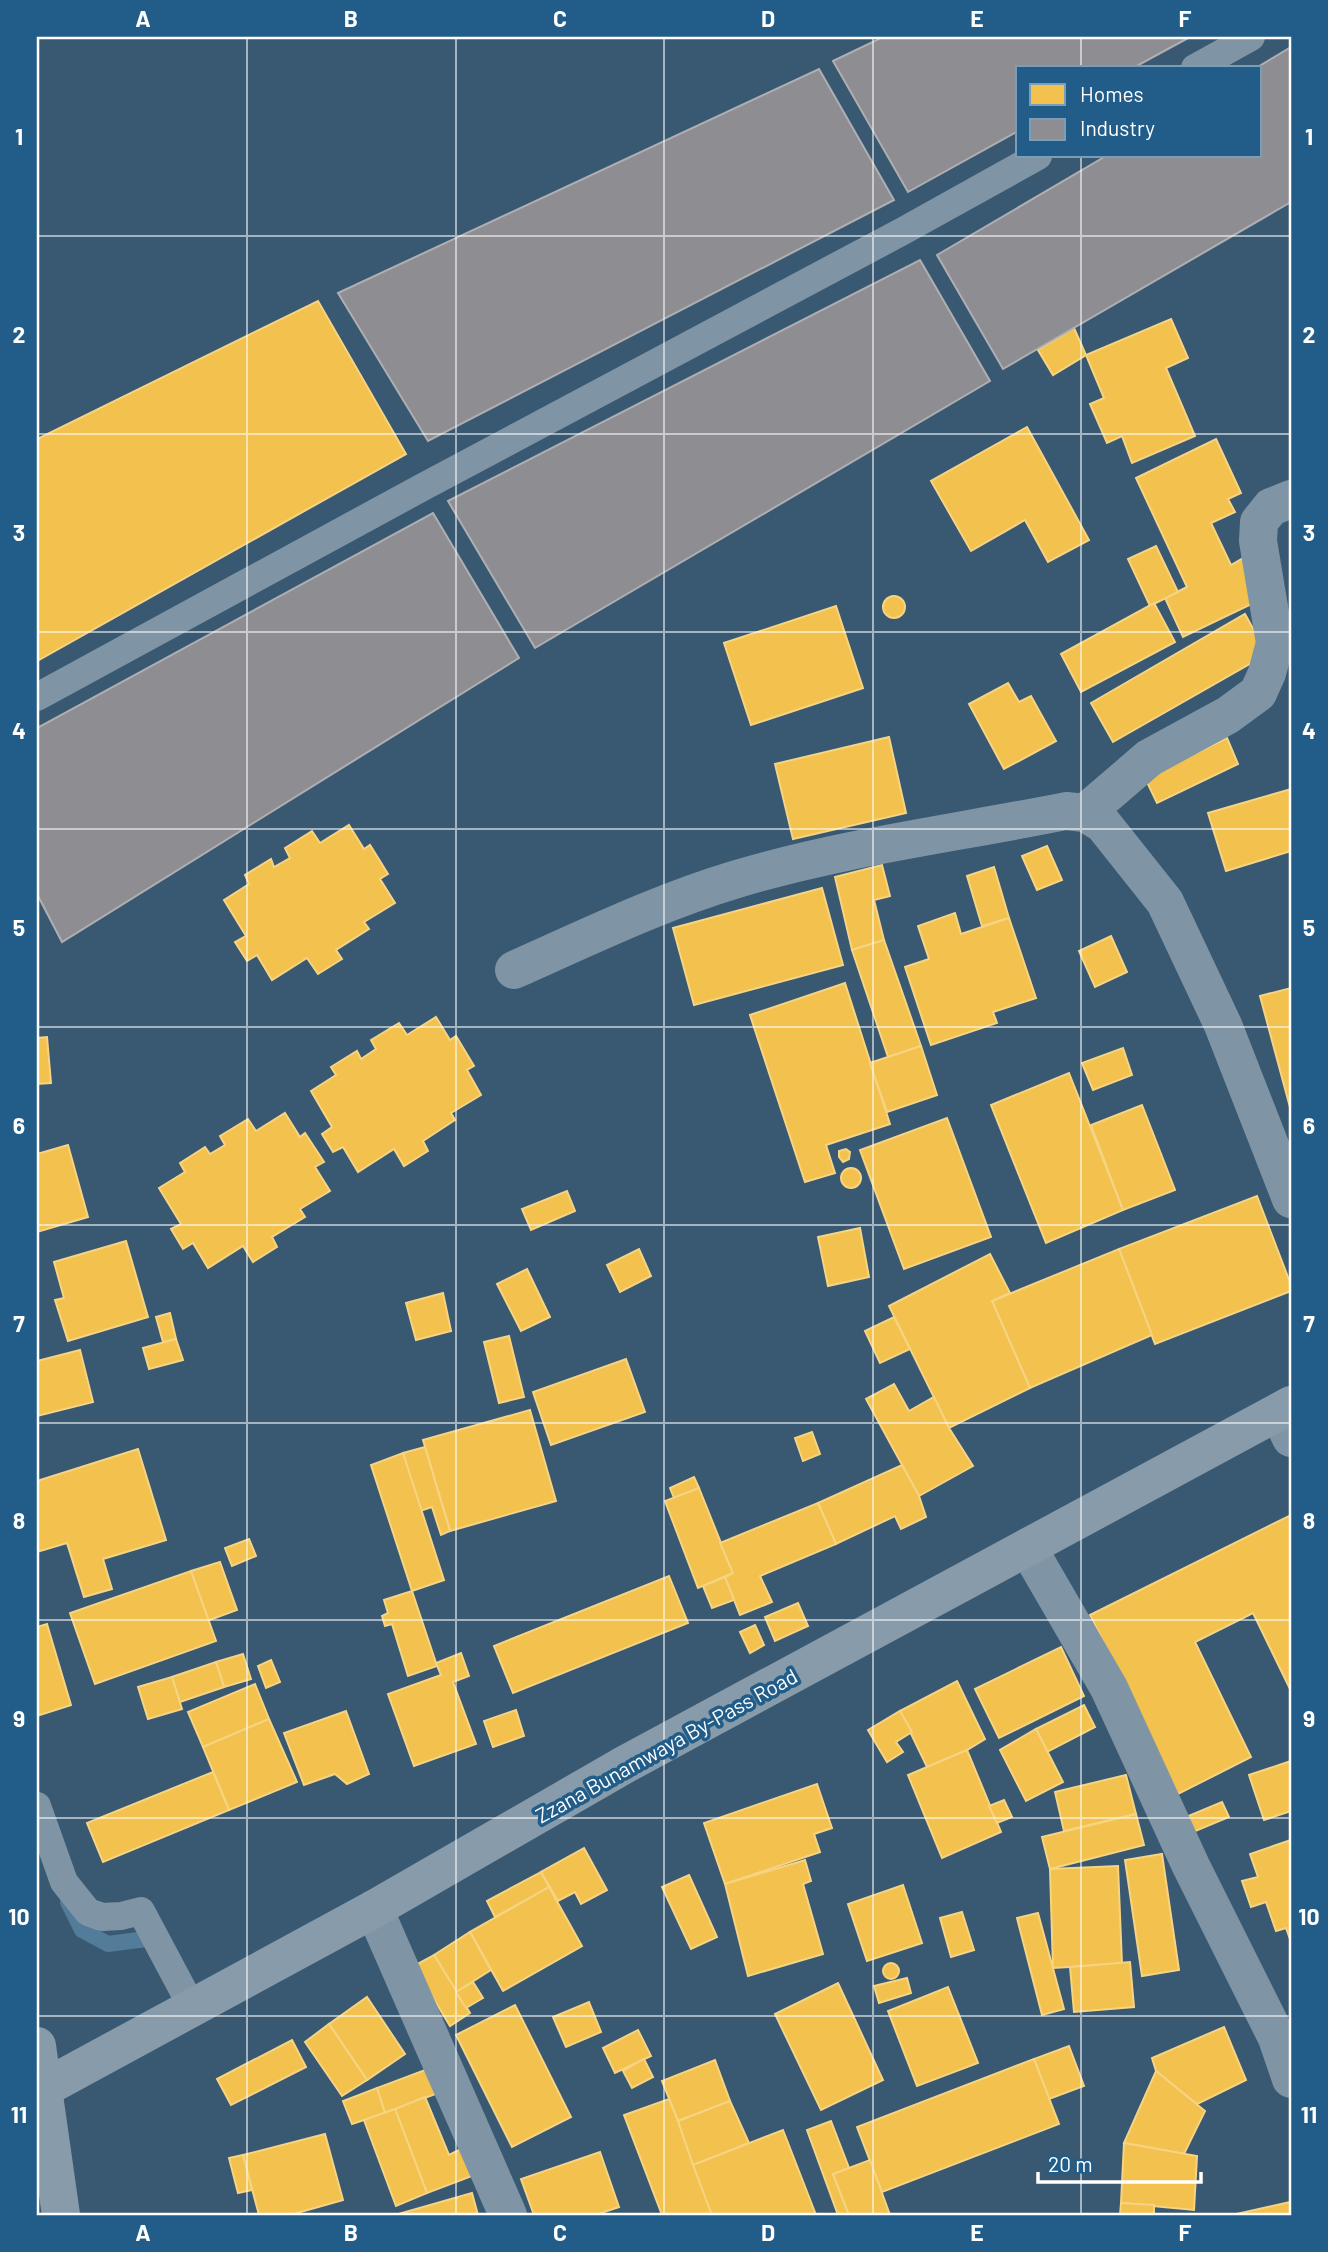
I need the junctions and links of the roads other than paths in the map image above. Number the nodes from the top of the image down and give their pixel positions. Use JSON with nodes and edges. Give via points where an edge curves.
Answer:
{"nodes":[{"id":1,"x":1251,"y":37,"type":"edge"},
{"id":2,"x":1199,"y":66,"type":"edge"},
{"id":3,"x":1034,"y":158,"type":"edge"},
{"id":4,"x":1291,"y":499,"type":"edge"},
{"id":5,"x":37,"y":697,"type":"edge"},
{"id":6,"x":1085,"y":813,"type":"junction"},
{"id":7,"x":514,"y":970,"type":"dead end"},
{"id":8,"x":1291,"y":1199,"type":"edge"},
{"id":9,"x":1287,"y":1419,"type":"edge"},
{"id":10,"x":1028,"y":1548,"type":"junction"},
{"id":11,"x":37,"y":1806,"type":"edge"},
{"id":12,"x":374,"y":1909,"type":"junction"},
{"id":13,"x":192,"y":2007,"type":"junction"},
{"id":14,"x":37,"y":2046,"type":"edge"},
{"id":15,"x":1291,"y":2079,"type":"edge"},
{"id":16,"x":40,"y":2090,"type":"edge"},
{"id":17,"x":61,"y":2215,"type":"edge"},
{"id":18,"x":508,"y":2215,"type":"edge"}],
"edges":[{"from":1,"to":2,"type":"lane"},
{"from":3,"to":5,"type":"lane"},
{"from":4,"to":6,"type":"street","via":[[1271,507],[1259,523],[1275,643],[1258,693],[1228,715],[1149,758]]},
{"from":6,"to":7,"type":"street","via":[[1066,811],[738,879],[662,904]]},
{"from":6,"to":8,"type":"street","via":[[1103,824],[1165,902],[1223,1026]]},
{"from":9,"to":10,"type":"street","name":"Zzana Bunamwaya By-Pass Road"},
{"from":10,"to":12,"type":"street","name":"Zzana Bunamwaya By-Pass Road","via":[[624,1765]]},
{"from":10,"to":15,"type":"street","via":[[1109,1688],[1277,2038]]},
{"from":11,"to":13,"type":"lane","via":[[64,1882],[88,1912],[102,1917],[141,1912]]},
{"from":12,"to":13,"type":"street","name":"Zzana Bunamwaya By-Pass Road"},
{"from":12,"to":18,"type":"street"},
{"from":13,"to":16,"type":"street","name":"Zzana Bunamwaya By-Pass Road"},
{"from":14,"to":16,"type":"street"},
{"from":16,"to":17,"type":"street"}]}
